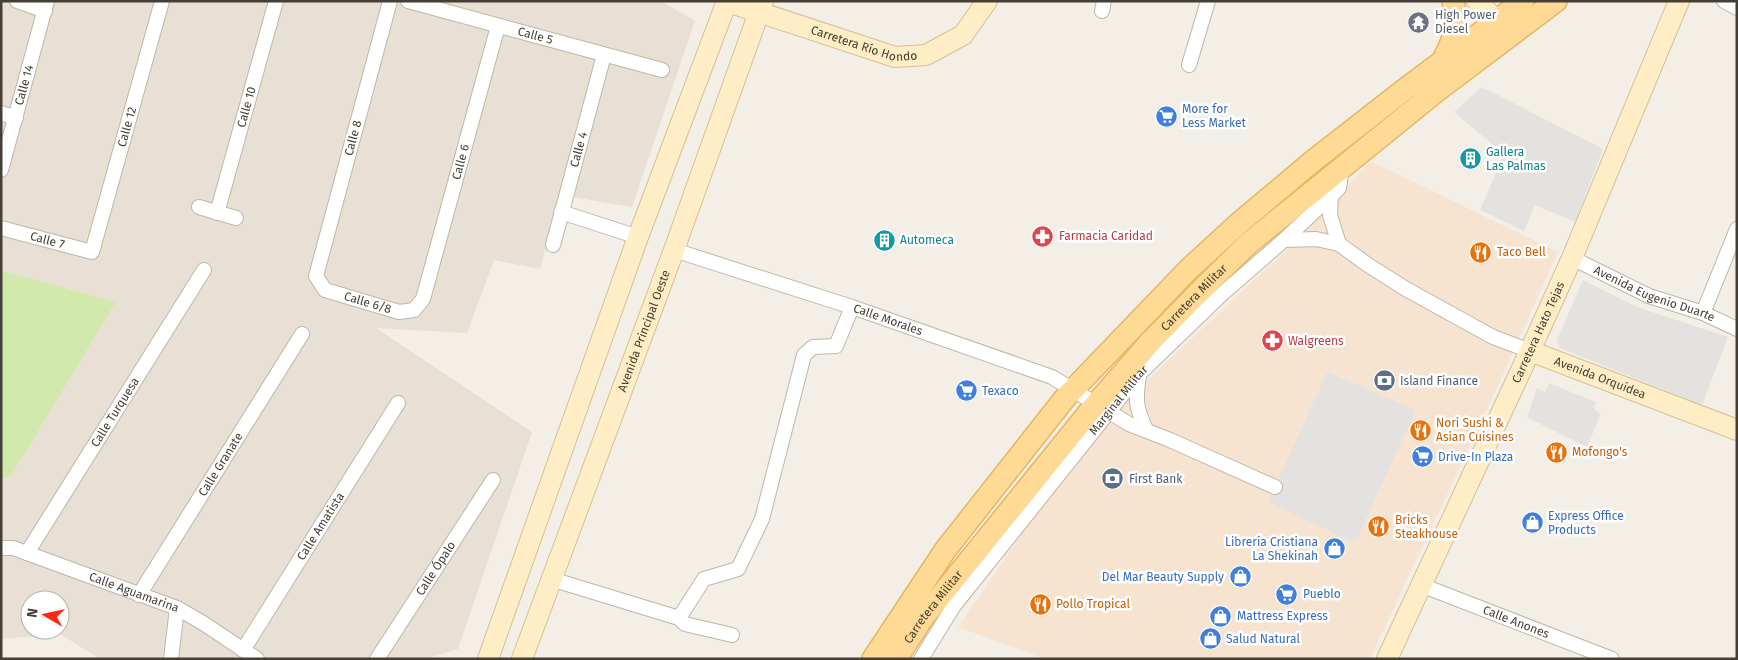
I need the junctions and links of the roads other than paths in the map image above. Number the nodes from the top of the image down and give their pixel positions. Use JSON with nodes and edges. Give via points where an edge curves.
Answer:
{"nodes":[{"id":1,"x":17,"y":1,"type":"edge"},
{"id":2,"x":162,"y":1,"type":"edge"},
{"id":3,"x":276,"y":1,"type":"edge"},
{"id":4,"x":390,"y":1,"type":"edge"},
{"id":5,"x":408,"y":1,"type":"edge"},
{"id":6,"x":987,"y":1,"type":"edge"},
{"id":7,"x":1208,"y":1,"type":"edge"},
{"id":8,"x":1453,"y":1,"type":"edge"},
{"id":9,"x":1477,"y":1,"type":"edge"},
{"id":10,"x":1523,"y":1,"type":"edge"},
{"id":11,"x":1556,"y":1,"type":"edge"},
{"id":12,"x":1679,"y":1,"type":"edge"},
{"id":13,"x":1724,"y":1,"type":"edge"},
{"id":14,"x":726,"y":2,"type":"edge"},
{"id":15,"x":46,"y":6,"type":"edge"},
{"id":16,"x":761,"y":7,"type":"edge"},
{"id":17,"x":1737,"y":8,"type":"edge"},
{"id":18,"x":1496,"y":20,"type":"junction"},
{"id":19,"x":498,"y":26,"type":"junction"},
{"id":20,"x":1511,"y":36,"type":"junction"},
{"id":21,"x":604,"y":55,"type":"junction"},
{"id":22,"x":1442,"y":61,"type":"junction"},
{"id":23,"x":1189,"y":65,"type":"dead end"},
{"id":24,"x":662,"y":70,"type":"dead end"},
{"id":25,"x":1,"y":113,"type":"edge"},
{"id":26,"x":16,"y":118,"type":"junction"},
{"id":27,"x":1342,"y":168,"type":"junction"},
{"id":28,"x":1,"y":170,"type":"edge"},
{"id":29,"x":1331,"y":196,"type":"junction"},
{"id":30,"x":199,"y":207,"type":"dead end"},
{"id":31,"x":562,"y":212,"type":"junction"},
{"id":32,"x":218,"y":213,"type":"junction"},
{"id":33,"x":236,"y":218,"type":"dead end"},
{"id":34,"x":1,"y":228,"type":"edge"},
{"id":35,"x":1737,"y":229,"type":"edge"},
{"id":36,"x":638,"y":237,"type":"junction"},
{"id":37,"x":1284,"y":240,"type":"junction"},
{"id":38,"x":1339,"y":244,"type":"junction"},
{"id":39,"x":553,"y":245,"type":"dead end"},
{"id":40,"x":674,"y":250,"type":"junction"},
{"id":41,"x":92,"y":252,"type":"joint"},
{"id":42,"x":1572,"y":258,"type":"junction"},
{"id":43,"x":204,"y":270,"type":"dead end"},
{"id":44,"x":316,"y":276,"type":"joint"},
{"id":45,"x":423,"y":298,"type":"joint"},
{"id":46,"x":852,"y":306,"type":"junction"},
{"id":47,"x":1703,"y":313,"type":"junction"},
{"id":48,"x":1737,"y":329,"type":"edge"},
{"id":49,"x":302,"y":334,"type":"dead end"},
{"id":50,"x":1530,"y":351,"type":"junction"},
{"id":51,"x":1139,"y":374,"type":"junction"},
{"id":52,"x":1073,"y":390,"type":"junction"},
{"id":53,"x":398,"y":403,"type":"dead end"},
{"id":54,"x":1102,"y":408,"type":"junction"},
{"id":55,"x":1146,"y":430,"type":"junction"},
{"id":56,"x":1737,"y":430,"type":"edge"},
{"id":57,"x":493,"y":480,"type":"dead end"},
{"id":58,"x":1275,"y":487,"type":"dead end"},
{"id":59,"x":1,"y":548,"type":"edge"},
{"id":60,"x":27,"y":553,"type":"junction"},
{"id":61,"x":551,"y":579,"type":"junction"},
{"id":62,"x":1421,"y":585,"type":"junction"},
{"id":63,"x":139,"y":595,"type":"junction"},
{"id":64,"x":177,"y":608,"type":"junction"},
{"id":65,"x":679,"y":618,"type":"junction"},
{"id":66,"x":732,"y":635,"type":"dead end"},
{"id":67,"x":244,"y":650,"type":"junction"},
{"id":68,"x":171,"y":659,"type":"edge"},
{"id":69,"x":257,"y":659,"type":"edge"},
{"id":70,"x":377,"y":659,"type":"edge"},
{"id":71,"x":488,"y":659,"type":"edge"},
{"id":72,"x":522,"y":659,"type":"edge"},
{"id":73,"x":873,"y":659,"type":"edge"},
{"id":74,"x":896,"y":659,"type":"edge"},
{"id":75,"x":921,"y":659,"type":"edge"},
{"id":76,"x":1387,"y":659,"type":"edge"},
{"id":77,"x":1612,"y":659,"type":"edge"}],
"edges":[{"from":1,"to":15,"type":"street"},
{"from":2,"to":41,"type":"street","name":"Calle 12"},
{"from":3,"to":32,"type":"street","name":"Calle 10"},
{"from":4,"to":44,"type":"street","name":"Calle 8"},
{"from":5,"to":19,"type":"street","name":"Calle 5"},
{"from":6,"to":16,"type":"main road","name":"Carretera Río Hondo","via":[[963,34],[926,54],[895,57]]},
{"from":7,"to":23,"type":"street"},
{"from":8,"to":22,"type":"main road","via":[[1456,18],[1454,40]]},
{"from":9,"to":18,"type":"main road"},
{"from":10,"to":18,"type":"main road","name":"Carretera Militar"},
{"from":11,"to":20,"type":"main road","name":"Carretera Militar"},
{"from":12,"to":42,"type":"main road","name":"Carretera Hato Tejas"},
{"from":13,"to":17,"type":"street"},
{"from":14,"to":16,"type":"main road","name":"Carretera Río Hondo"},
{"from":14,"to":36,"type":"main road"},
{"from":15,"to":26,"type":"street","name":"Calle 14"},
{"from":16,"to":40,"type":"main road","name":"Avenida Principal Oeste"},
{"from":18,"to":20,"type":"main road"},
{"from":18,"to":22,"type":"main road","name":"Carretera Militar"},
{"from":19,"to":21,"type":"street","name":"Calle 5"},
{"from":19,"to":45,"type":"street","name":"Calle 6"},
{"from":20,"to":27,"type":"main road","name":"Carretera Militar"},
{"from":21,"to":24,"type":"street","name":"Calle 5"},
{"from":21,"to":31,"type":"street","name":"Calle 4"},
{"from":22,"to":52,"type":"main road","name":"Carretera Militar","via":[[1238,224],[1189,269]]},
{"from":25,"to":26,"type":"street"},
{"from":26,"to":28,"type":"street","name":"Calle 14"},
{"from":27,"to":29,"type":"street","name":"Marginal Militar","via":[[1339,188]]},
{"from":27,"to":54,"type":"main road","name":"Carretera Militar","via":[[1249,243],[1152,340]]},
{"from":29,"to":37,"type":"street","name":"Marginal Militar"},
{"from":29,"to":38,"type":"street","via":[[1330,214]]},
{"from":30,"to":32,"type":"street"},
{"from":31,"to":36,"type":"street"},
{"from":31,"to":39,"type":"street","name":"Calle 4"},
{"from":32,"to":33,"type":"street"},
{"from":34,"to":41,"type":"street","name":"Calle 7"},
{"from":35,"to":47,"type":"street"},
{"from":36,"to":71,"type":"main road"},
{"from":37,"to":38,"type":"street","via":[[1316,239]]},
{"from":37,"to":51,"type":"street","name":"Marginal Militar"},
{"from":38,"to":50,"type":"street","name":"Avenida Orquídea","via":[[1406,289],[1493,338]]},
{"from":40,"to":46,"type":"street","name":"Calle Morales"},
{"from":40,"to":61,"type":"main road","name":"Avenida Principal Oeste"},
{"from":42,"to":47,"type":"street","name":"Avenida Eugenio Duarte","via":[[1649,296]]},
{"from":42,"to":50,"type":"main road","name":"Carretera Hato Tejas"},
{"from":43,"to":60,"type":"street","name":"Calle Turquesa"},
{"from":44,"to":45,"type":"street","name":"Calle 6/8","via":[[325,290],[399,312],[414,310]]},
{"from":46,"to":52,"type":"street","name":"Calle Morales","via":[[1052,377]]},
{"from":46,"to":65,"type":"street","via":[[836,346],[813,347],[804,355],[762,519],[738,568],[704,579]]},
{"from":47,"to":48,"type":"street","name":"Avenida Eugenio Duarte"},
{"from":49,"to":63,"type":"street","name":"Calle Granate"},
{"from":50,"to":56,"type":"main road","name":"Avenida Orquídea"},
{"from":50,"to":62,"type":"main road","name":"Carretera Hato Tejas"},
{"from":51,"to":54,"type":"street","name":"Marginal Militar"},
{"from":51,"to":55,"type":"street","via":[[1137,410]]},
{"from":52,"to":54,"type":"street","name":"Calle Morales"},
{"from":52,"to":73,"type":"main road","name":"Carretera Militar","via":[[946,549]]},
{"from":53,"to":67,"type":"street","name":"Calle Amatista"},
{"from":54,"to":55,"type":"street","name":"Calle Morales"},
{"from":54,"to":74,"type":"main road","name":"Carretera Militar","via":[[922,619]]},
{"from":54,"to":75,"type":"street","name":"Marginal Militar","via":[[953,607]]},
{"from":55,"to":58,"type":"street","name":"Calle Morales"},
{"from":57,"to":70,"type":"street","name":"Calle Ópalo"},
{"from":59,"to":60,"type":"street","name":"Calle Aguamarina"},
{"from":60,"to":63,"type":"street","name":"Calle Aguamarina"},
{"from":61,"to":65,"type":"street"},
{"from":61,"to":72,"type":"main road","name":"Avenida Principal Oeste"},
{"from":62,"to":76,"type":"main road","name":"Carretera Hato Tejas"},
{"from":62,"to":77,"type":"street","name":"Calle Anones"},
{"from":63,"to":64,"type":"street","name":"Calle Aguamarina"},
{"from":64,"to":67,"type":"street","name":"Calle Aguamarina"},
{"from":64,"to":68,"type":"street"},
{"from":65,"to":66,"type":"street","via":[[685,624]]},
{"from":67,"to":69,"type":"street","name":"Calle Aguamarina"}]}
